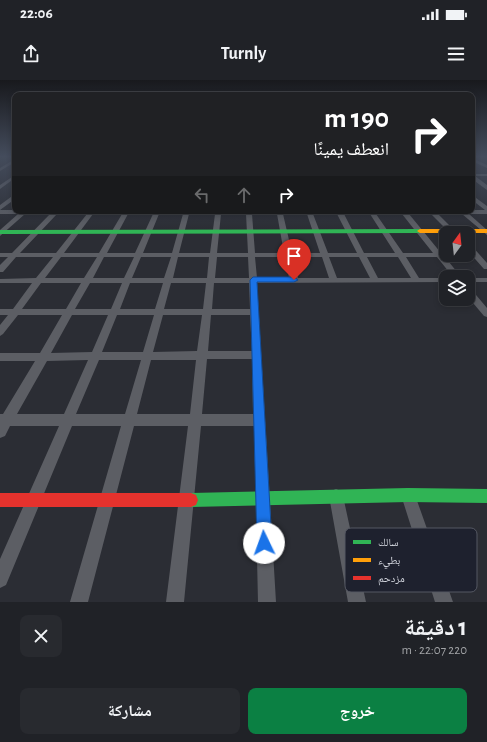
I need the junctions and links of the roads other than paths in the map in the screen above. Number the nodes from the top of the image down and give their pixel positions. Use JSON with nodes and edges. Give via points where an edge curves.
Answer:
{"nodes":[{"id":1,"x":12,"y":184,"type":"edge"},
{"id":2,"x":1,"y":185,"type":"edge"},
{"id":3,"x":475,"y":186,"type":"edge"},
{"id":4,"x":486,"y":186,"type":"edge"},
{"id":5,"x":12,"y":196,"type":"edge"},
{"id":6,"x":0,"y":197,"type":"edge"},
{"id":7,"x":12,"y":198,"type":"edge"},
{"id":8,"x":475,"y":198,"type":"edge"},
{"id":9,"x":487,"y":198,"type":"edge"},
{"id":10,"x":475,"y":200,"type":"edge"},
{"id":11,"x":0,"y":208,"type":"edge"},
{"id":12,"x":487,"y":209,"type":"edge"},
{"id":13,"x":0,"y":212,"type":"edge"},
{"id":14,"x":12,"y":212,"type":"edge"},
{"id":15,"x":475,"y":212,"type":"edge"},
{"id":16,"x":487,"y":212,"type":"edge"},
{"id":17,"x":22,"y":214,"type":"edge"},
{"id":18,"x":53,"y":214,"type":"edge"},
{"id":19,"x":90,"y":214,"type":"edge"},
{"id":20,"x":126,"y":214,"type":"edge"},
{"id":21,"x":156,"y":214,"type":"edge"},
{"id":22,"x":186,"y":214,"type":"edge"},
{"id":23,"x":218,"y":214,"type":"edge"},
{"id":24,"x":249,"y":214,"type":"edge"},
{"id":25,"x":280,"y":214,"type":"edge"},
{"id":26,"x":310,"y":214,"type":"edge"},
{"id":27,"x":340,"y":214,"type":"edge"},
{"id":28,"x":372,"y":214,"type":"edge"},
{"id":29,"x":406,"y":214,"type":"edge"},
{"id":30,"x":435,"y":214,"type":"edge"},
{"id":31,"x":465,"y":214,"type":"edge"},
{"id":32,"x":448,"y":226,"type":"edge"},
{"id":33,"x":316,"y":231,"type":"junction"},
{"id":34,"x":36,"y":232,"type":"junction"},
{"id":35,"x":76,"y":232,"type":"junction"},
{"id":36,"x":115,"y":232,"type":"junction"},
{"id":37,"x":148,"y":232,"type":"junction"},
{"id":38,"x":182,"y":232,"type":"junction"},
{"id":39,"x":216,"y":232,"type":"junction"},
{"id":40,"x":251,"y":232,"type":"junction"},
{"id":41,"x":284,"y":232,"type":"junction"},
{"id":42,"x":350,"y":232,"type":"junction"},
{"id":43,"x":385,"y":232,"type":"junction"},
{"id":44,"x":420,"y":232,"type":"junction"},
{"id":45,"x":439,"y":232,"type":"edge"},
{"id":46,"x":475,"y":232,"type":"edge"},
{"id":47,"x":486,"y":232,"type":"edge"},
{"id":48,"x":1,"y":233,"type":"edge"},
{"id":49,"x":439,"y":252,"type":"edge"},
{"id":50,"x":475,"y":254,"type":"edge"},
{"id":51,"x":487,"y":254,"type":"edge"},
{"id":52,"x":0,"y":255,"type":"edge"},
{"id":53,"x":57,"y":255,"type":"junction"},
{"id":54,"x":102,"y":255,"type":"junction"},
{"id":55,"x":138,"y":255,"type":"junction"},
{"id":56,"x":176,"y":255,"type":"junction"},
{"id":57,"x":214,"y":255,"type":"junction"},
{"id":58,"x":252,"y":255,"type":"junction"},
{"id":59,"x":289,"y":255,"type":"junction"},
{"id":60,"x":325,"y":255,"type":"junction"},
{"id":61,"x":362,"y":255,"type":"junction"},
{"id":62,"x":400,"y":255,"type":"junction"},
{"id":63,"x":439,"y":255,"type":"edge"},
{"id":64,"x":14,"y":256,"type":"junction"},
{"id":65,"x":475,"y":257,"type":"edge"},
{"id":66,"x":487,"y":267,"type":"edge"},
{"id":67,"x":0,"y":270,"type":"edge"},
{"id":68,"x":168,"y":280,"type":"junction"},
{"id":69,"x":210,"y":280,"type":"junction"},
{"id":70,"x":253,"y":280,"type":"junction"},
{"id":71,"x":294,"y":280,"type":"junction"},
{"id":72,"x":334,"y":280,"type":"junction"},
{"id":73,"x":375,"y":280,"type":"junction"},
{"id":74,"x":417,"y":280,"type":"junction"},
{"id":75,"x":439,"y":280,"type":"edge"},
{"id":76,"x":475,"y":280,"type":"edge"},
{"id":77,"x":487,"y":280,"type":"edge"},
{"id":78,"x":0,"y":281,"type":"edge"},
{"id":79,"x":37,"y":281,"type":"junction"},
{"id":80,"x":86,"y":281,"type":"junction"},
{"id":81,"x":127,"y":281,"type":"junction"},
{"id":82,"x":475,"y":300,"type":"edge"},
{"id":83,"x":0,"y":312,"type":"edge"},
{"id":84,"x":15,"y":312,"type":"junction"},
{"id":85,"x":68,"y":312,"type":"junction"},
{"id":86,"x":113,"y":312,"type":"junction"},
{"id":87,"x":159,"y":312,"type":"junction"},
{"id":88,"x":206,"y":312,"type":"junction"},
{"id":89,"x":254,"y":312,"type":"junction"},
{"id":90,"x":486,"y":313,"type":"edge"},
{"id":91,"x":0,"y":332,"type":"edge"},
{"id":92,"x":258,"y":355,"type":"junction"},
{"id":93,"x":42,"y":356,"type":"junction"},
{"id":94,"x":95,"y":356,"type":"junction"},
{"id":95,"x":146,"y":356,"type":"junction"},
{"id":96,"x":202,"y":356,"type":"junction"},
{"id":97,"x":0,"y":358,"type":"edge"},
{"id":98,"x":68,"y":419,"type":"junction"},
{"id":99,"x":130,"y":419,"type":"junction"},
{"id":100,"x":4,"y":420,"type":"edge"},
{"id":101,"x":195,"y":420,"type":"junction"},
{"id":102,"x":259,"y":420,"type":"junction"},
{"id":103,"x":0,"y":432,"type":"edge"},
{"id":104,"x":408,"y":495,"type":"junction"},
{"id":105,"x":336,"y":496,"type":"junction"},
{"id":106,"x":262,"y":499,"type":"junction"},
{"id":107,"x":0,"y":500,"type":"edge"},
{"id":108,"x":34,"y":500,"type":"junction"},
{"id":109,"x":108,"y":500,"type":"junction"},
{"id":110,"x":186,"y":500,"type":"junction"},
{"id":111,"x":486,"y":500,"type":"edge"},
{"id":112,"x":419,"y":528,"type":"edge"},
{"id":113,"x":345,"y":544,"type":"edge"},
{"id":114,"x":0,"y":579,"type":"edge"},
{"id":115,"x":354,"y":592,"type":"edge"},
{"id":116,"x":441,"y":592,"type":"edge"},
{"id":117,"x":79,"y":602,"type":"edge"},
{"id":118,"x":174,"y":602,"type":"edge"},
{"id":119,"x":267,"y":602,"type":"edge"},
{"id":120,"x":356,"y":602,"type":"edge"},
{"id":121,"x":444,"y":602,"type":"edge"}],
"edges":[{"from":1,"to":2,"type":"street"},
{"from":3,"to":4,"type":"street"},
{"from":5,"to":6,"type":"street"},
{"from":7,"to":11,"type":"street"},
{"from":8,"to":9,"type":"street"},
{"from":10,"to":12,"type":"street"},
{"from":13,"to":14,"type":"street"},
{"from":15,"to":16,"type":"street"},
{"from":17,"to":48,"type":"street"},
{"from":18,"to":34,"type":"street"},
{"from":19,"to":35,"type":"street"},
{"from":20,"to":36,"type":"street"},
{"from":21,"to":37,"type":"street"},
{"from":22,"to":38,"type":"street"},
{"from":23,"to":39,"type":"street"},
{"from":24,"to":40,"type":"street"},
{"from":25,"to":41,"type":"street"},
{"from":26,"to":33,"type":"street"},
{"from":27,"to":42,"type":"street"},
{"from":28,"to":43,"type":"street"},
{"from":29,"to":44,"type":"street"},
{"from":30,"to":32,"type":"street"},
{"from":31,"to":47,"type":"street"},
{"from":33,"to":41,"type":"street"},
{"from":33,"to":42,"type":"street"},
{"from":33,"to":60,"type":"street"},
{"from":34,"to":35,"type":"street"},
{"from":34,"to":48,"type":"street"},
{"from":34,"to":64,"type":"street"},
{"from":35,"to":36,"type":"street"},
{"from":35,"to":53,"type":"street"},
{"from":36,"to":37,"type":"street"},
{"from":36,"to":54,"type":"street"},
{"from":37,"to":38,"type":"street"},
{"from":37,"to":55,"type":"street"},
{"from":38,"to":39,"type":"street"},
{"from":38,"to":56,"type":"street"},
{"from":39,"to":40,"type":"street"},
{"from":39,"to":57,"type":"street"},
{"from":40,"to":41,"type":"street"},
{"from":40,"to":58,"type":"street"},
{"from":41,"to":59,"type":"street"},
{"from":42,"to":43,"type":"street"},
{"from":42,"to":61,"type":"street"},
{"from":43,"to":44,"type":"street"},
{"from":43,"to":62,"type":"street"},
{"from":44,"to":45,"type":"street"},
{"from":44,"to":49,"type":"street"},
{"from":46,"to":47,"type":"street"},
{"from":50,"to":51,"type":"street"},
{"from":52,"to":64,"type":"street"},
{"from":53,"to":54,"type":"street"},
{"from":53,"to":64,"type":"street"},
{"from":53,"to":79,"type":"street"},
{"from":54,"to":55,"type":"street"},
{"from":54,"to":80,"type":"street"},
{"from":55,"to":56,"type":"street"},
{"from":55,"to":81,"type":"street"},
{"from":56,"to":57,"type":"street"},
{"from":56,"to":68,"type":"street"},
{"from":57,"to":58,"type":"street"},
{"from":57,"to":69,"type":"street"},
{"from":58,"to":59,"type":"street"},
{"from":58,"to":70,"type":"street"},
{"from":59,"to":60,"type":"street"},
{"from":59,"to":71,"type":"street"},
{"from":60,"to":61,"type":"street"},
{"from":60,"to":72,"type":"street"},
{"from":61,"to":62,"type":"street"},
{"from":61,"to":73,"type":"street"},
{"from":62,"to":63,"type":"street"},
{"from":62,"to":74,"type":"street"},
{"from":64,"to":67,"type":"street"},
{"from":65,"to":66,"type":"street"},
{"from":68,"to":69,"type":"street"},
{"from":68,"to":81,"type":"street"},
{"from":68,"to":87,"type":"street"},
{"from":69,"to":70,"type":"street"},
{"from":69,"to":88,"type":"street"},
{"from":70,"to":71,"type":"street"},
{"from":70,"to":89,"type":"street"},
{"from":71,"to":72,"type":"street"},
{"from":72,"to":73,"type":"street"},
{"from":73,"to":74,"type":"street"},
{"from":74,"to":75,"type":"street"},
{"from":76,"to":77,"type":"street"},
{"from":78,"to":79,"type":"street"},
{"from":79,"to":80,"type":"street"},
{"from":79,"to":84,"type":"street"},
{"from":80,"to":81,"type":"street"},
{"from":80,"to":85,"type":"street"},
{"from":81,"to":86,"type":"street"},
{"from":82,"to":90,"type":"street"},
{"from":83,"to":84,"type":"street"},
{"from":84,"to":85,"type":"street"},
{"from":84,"to":91,"type":"street"},
{"from":85,"to":86,"type":"street"},
{"from":85,"to":93,"type":"street"},
{"from":86,"to":87,"type":"street"},
{"from":86,"to":94,"type":"street"},
{"from":87,"to":88,"type":"street"},
{"from":87,"to":95,"type":"street"},
{"from":88,"to":89,"type":"street"},
{"from":88,"to":96,"type":"street"},
{"from":89,"to":92,"type":"street"},
{"from":92,"to":96,"type":"street"},
{"from":92,"to":102,"type":"street"},
{"from":93,"to":94,"type":"street"},
{"from":93,"to":97,"type":"street"},
{"from":93,"to":100,"type":"street"},
{"from":94,"to":95,"type":"street"},
{"from":94,"to":98,"type":"street"},
{"from":95,"to":96,"type":"street"},
{"from":95,"to":99,"type":"street"},
{"from":96,"to":101,"type":"street"},
{"from":98,"to":99,"type":"street"},
{"from":98,"to":100,"type":"street"},
{"from":98,"to":108,"type":"street"},
{"from":99,"to":101,"type":"street"},
{"from":99,"to":109,"type":"street"},
{"from":100,"to":103,"type":"street"},
{"from":101,"to":102,"type":"street"},
{"from":101,"to":110,"type":"street"},
{"from":102,"to":106,"type":"street"},
{"from":104,"to":105,"type":"street"},
{"from":104,"to":111,"type":"street"},
{"from":104,"to":112,"type":"street"},
{"from":105,"to":106,"type":"street"},
{"from":105,"to":113,"type":"street"},
{"from":106,"to":110,"type":"street"},
{"from":106,"to":119,"type":"street"},
{"from":107,"to":108,"type":"street"},
{"from":108,"to":109,"type":"street"},
{"from":108,"to":114,"type":"street"},
{"from":109,"to":110,"type":"street"},
{"from":109,"to":117,"type":"street"},
{"from":110,"to":118,"type":"street"},
{"from":115,"to":120,"type":"street"},
{"from":116,"to":121,"type":"street"}]}
